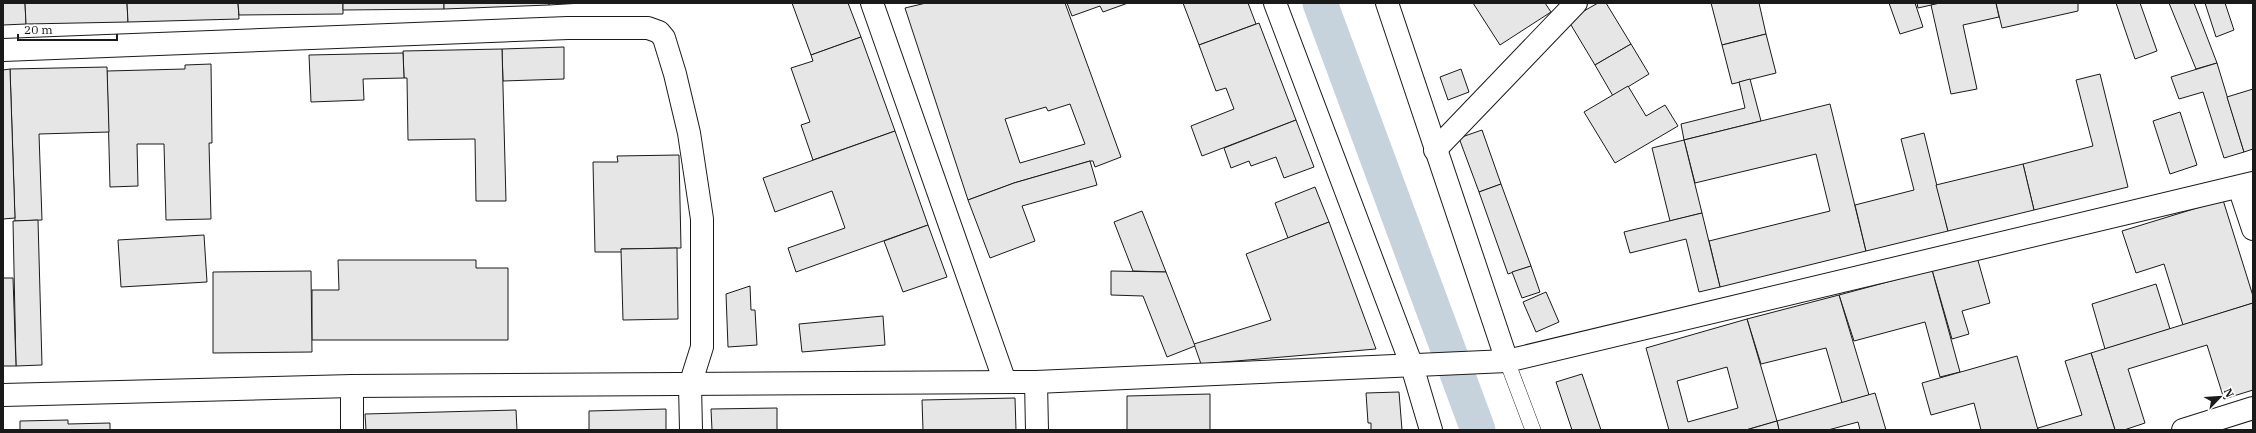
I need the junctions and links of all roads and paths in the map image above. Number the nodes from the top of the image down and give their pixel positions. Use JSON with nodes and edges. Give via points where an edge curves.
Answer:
{"nodes":[{"id":1,"x":872,"y":3,"type":"edge"},
{"id":2,"x":1275,"y":3,"type":"edge"},
{"id":3,"x":1387,"y":3,"type":"edge"},
{"id":4,"x":1576,"y":3,"type":"edge"},
{"id":5,"x":3,"y":50,"type":"edge"},
{"id":6,"x":1435,"y":150,"type":"junction"},
{"id":7,"x":2246,"y":185,"type":"edge"},
{"id":8,"x":2253,"y":229,"type":"edge"},
{"id":9,"x":1507,"y":361,"type":"junction"},
{"id":10,"x":1412,"y":366,"type":"junction"},
{"id":11,"x":1005,"y":382,"type":"junction"},
{"id":12,"x":1036,"y":382,"type":"junction"},
{"id":13,"x":690,"y":385,"type":"junction"},
{"id":14,"x":352,"y":386,"type":"junction"},
{"id":15,"x":3,"y":395,"type":"edge"},
{"id":16,"x":2253,"y":408,"type":"edge"},
{"id":17,"x":352,"y":430,"type":"edge"},
{"id":18,"x":691,"y":430,"type":"edge"},
{"id":19,"x":1037,"y":430,"type":"edge"},
{"id":20,"x":1431,"y":430,"type":"edge"},
{"id":21,"x":1533,"y":430,"type":"edge"},
{"id":22,"x":2183,"y":430,"type":"edge"}],
"edges":[{"from":1,"to":11,"type":"street"},
{"from":2,"to":10,"type":"street"},
{"from":3,"to":6,"type":"street"},
{"from":4,"to":6,"type":"street"},
{"from":5,"to":13,"type":"street","via":[[568,28],[648,28],[659,32],[664,38],[675,74],[689,133],[702,219],[702,347]]},
{"from":6,"to":9,"type":"street"},
{"from":7,"to":8,"type":"street"},
{"from":7,"to":9,"type":"street"},
{"from":9,"to":10,"type":"street"},
{"from":9,"to":21,"type":"lane"},
{"from":10,"to":12,"type":"street"},
{"from":10,"to":20,"type":"street"},
{"from":11,"to":12,"type":"street"},
{"from":11,"to":13,"type":"street"},
{"from":12,"to":19,"type":"street"},
{"from":13,"to":14,"type":"street"},
{"from":13,"to":18,"type":"street"},
{"from":14,"to":15,"type":"street"},
{"from":14,"to":17,"type":"street"},
{"from":16,"to":22,"type":"street"}]}
